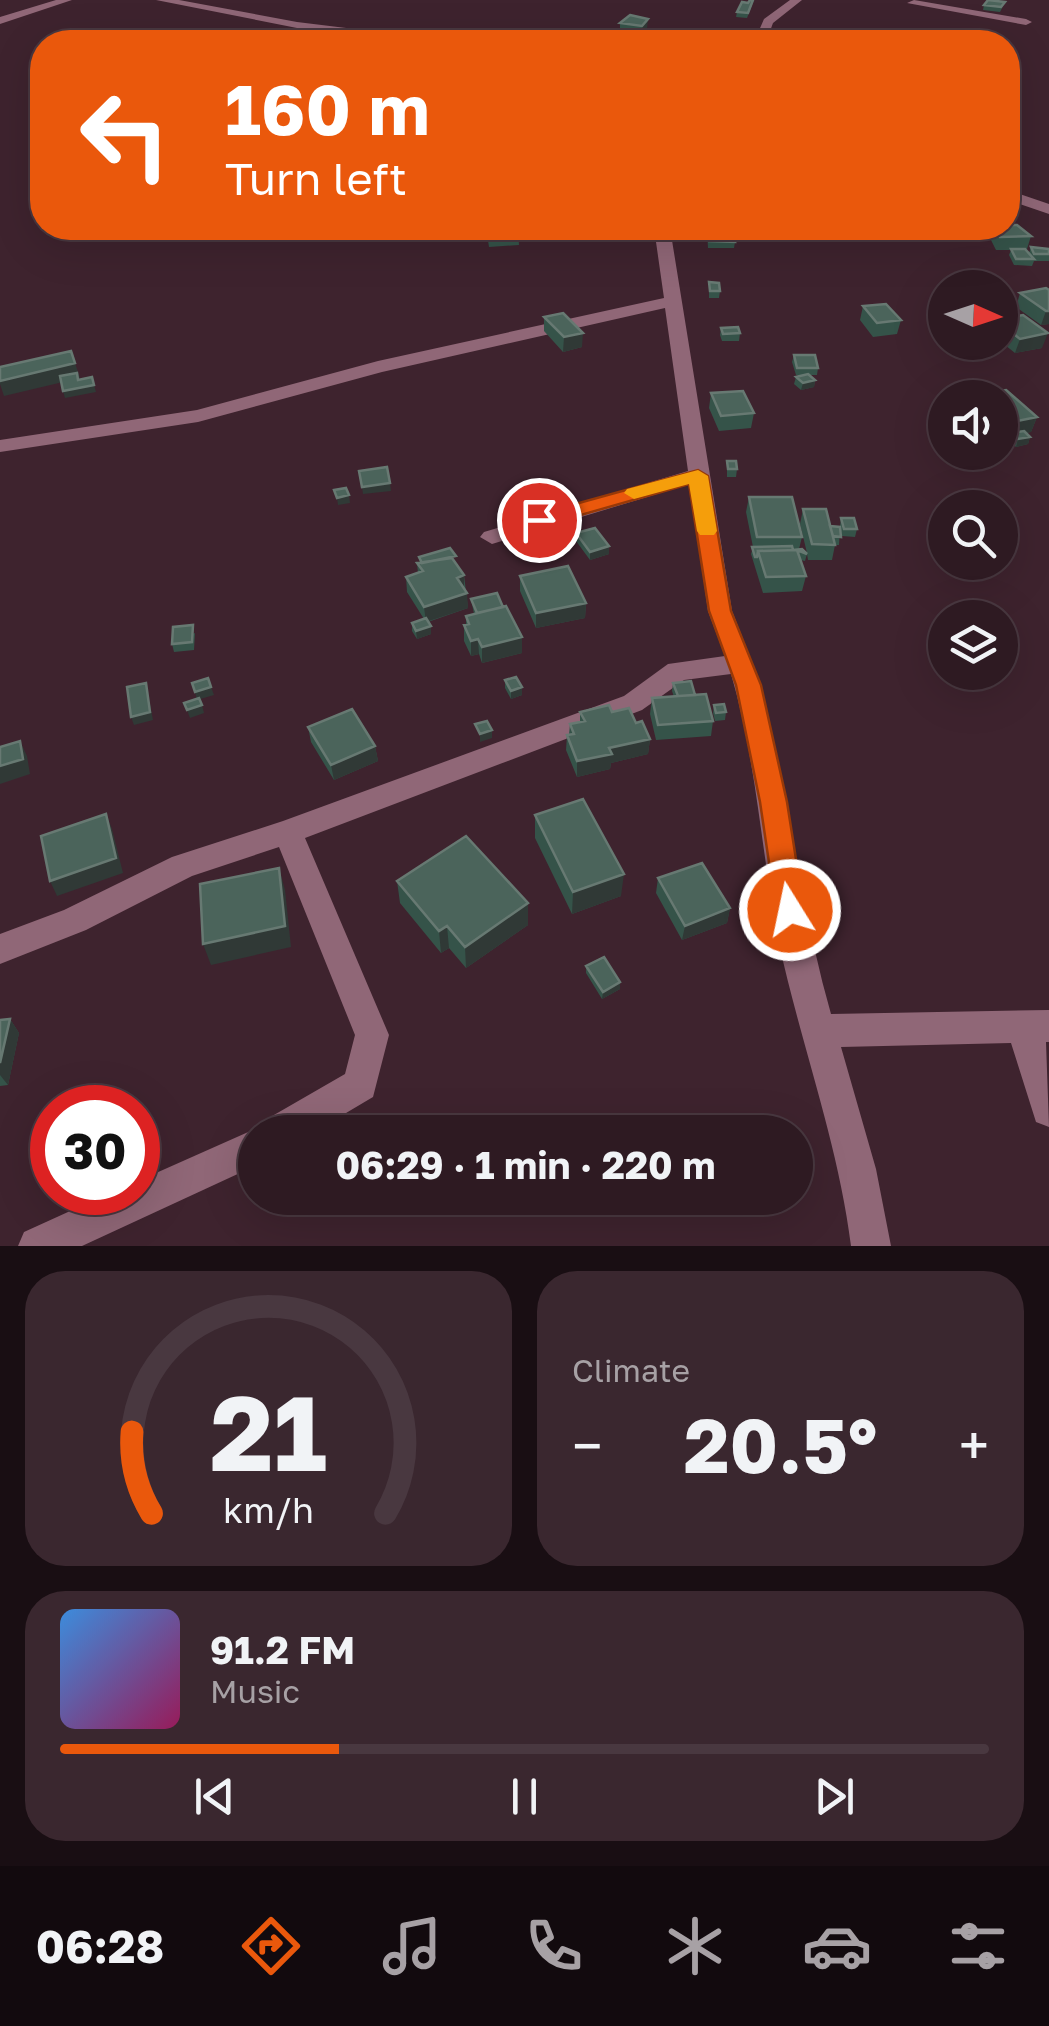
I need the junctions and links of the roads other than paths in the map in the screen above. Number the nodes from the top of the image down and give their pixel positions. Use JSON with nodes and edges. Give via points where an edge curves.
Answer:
{"nodes":[{"id":1,"x":67,"y":0,"type":"edge"},
{"id":2,"x":167,"y":0,"type":"edge"},
{"id":3,"x":797,"y":0,"type":"edge"},
{"id":4,"x":890,"y":0,"type":"edge"},
{"id":5,"x":915,"y":1,"type":"edge"},
{"id":6,"x":0,"y":20,"type":"edge"},
{"id":7,"x":1026,"y":22,"type":"dead end"},
{"id":8,"x":349,"y":30,"type":"edge"},
{"id":9,"x":765,"y":30,"type":"edge"},
{"id":10,"x":1020,"y":199,"type":"edge"},
{"id":11,"x":1049,"y":209,"type":"edge"},
{"id":12,"x":664,"y":240,"type":"edge"},
{"id":13,"x":673,"y":301,"type":"junction"},
{"id":14,"x":0,"y":446,"type":"edge"},
{"id":15,"x":698,"y":476,"type":"junction"},
{"id":16,"x":492,"y":537,"type":"dead end"},
{"id":17,"x":741,"y":664,"type":"junction"},
{"id":18,"x":288,"y":832,"type":"junction"},
{"id":19,"x":0,"y":949,"type":"edge"},
{"id":20,"x":1036,"y":1025,"type":"edge"},
{"id":21,"x":821,"y":1031,"type":"junction"},
{"id":22,"x":1049,"y":1109,"type":"edge"},
{"id":23,"x":309,"y":1115,"type":"edge"},
{"id":24,"x":238,"y":1155,"type":"edge"},
{"id":25,"x":38,"y":1246,"type":"edge"},
{"id":26,"x":871,"y":1246,"type":"edge"}],
"edges":[{"from":1,"to":6,"type":"street"},
{"from":2,"to":8,"type":"street"},
{"from":3,"to":9,"type":"street"},
{"from":4,"to":5,"type":"street"},
{"from":5,"to":7,"type":"street"},
{"from":10,"to":11,"type":"street"},
{"from":12,"to":13,"type":"street"},
{"from":13,"to":14,"type":"street","via":[[198,416]]},
{"from":13,"to":15,"type":"street"},
{"from":15,"to":16,"type":"street"},
{"from":15,"to":17,"type":"street","via":[[720,611]]},
{"from":17,"to":18,"type":"street","via":[[677,671],[632,703]]},
{"from":17,"to":21,"type":"street","via":[[774,802],[796,945]]},
{"from":18,"to":19,"type":"street","via":[[183,866]]},
{"from":18,"to":23,"type":"street","via":[[372,1035],[360,1085]]},
{"from":20,"to":21,"type":"street"},
{"from":20,"to":22,"type":"street"},
{"from":21,"to":26,"type":"street","via":[[866,1192]]},
{"from":24,"to":25,"type":"street"}]}
